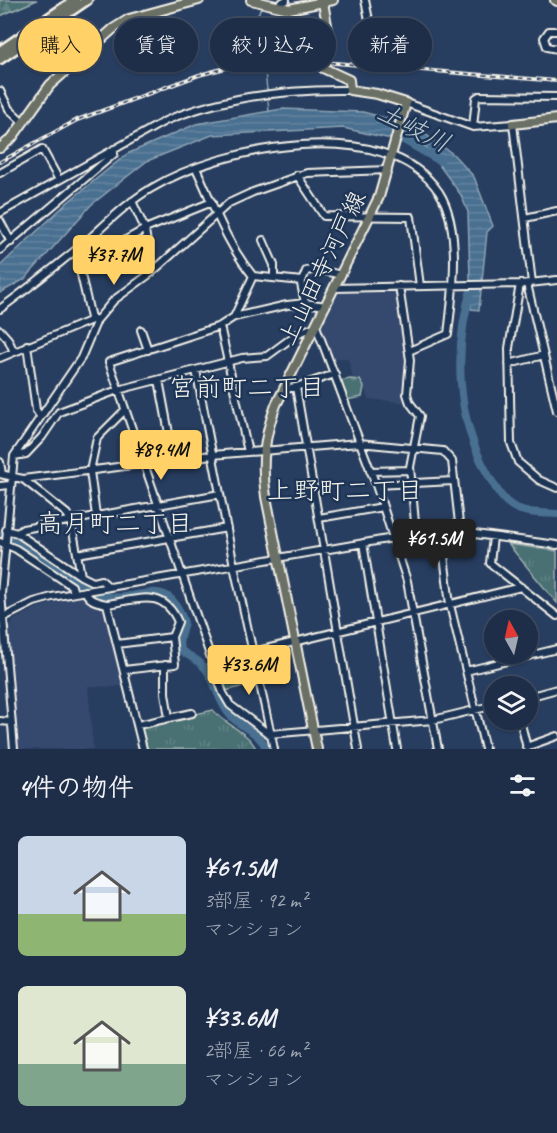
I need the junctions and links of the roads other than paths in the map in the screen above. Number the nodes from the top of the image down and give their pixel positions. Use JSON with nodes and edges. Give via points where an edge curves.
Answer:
{"nodes":[{"id":1,"x":75,"y":0,"type":"edge"},
{"id":2,"x":87,"y":0,"type":"edge"},
{"id":3,"x":199,"y":0,"type":"edge"},
{"id":4,"x":251,"y":0,"type":"edge"},
{"id":5,"x":286,"y":0,"type":"edge"},
{"id":6,"x":333,"y":0,"type":"edge"},
{"id":7,"x":365,"y":0,"type":"edge"},
{"id":8,"x":323,"y":1,"type":"edge"},
{"id":9,"x":276,"y":6,"type":"junction"},
{"id":10,"x":369,"y":18,"type":"edge"},
{"id":11,"x":557,"y":31,"type":"edge"},
{"id":12,"x":555,"y":49,"type":"edge"},
{"id":13,"x":0,"y":51,"type":"edge"},
{"id":14,"x":0,"y":59,"type":"edge"},
{"id":15,"x":350,"y":90,"type":"junction"},
{"id":16,"x":0,"y":91,"type":"edge"},
{"id":17,"x":557,"y":97,"type":"edge"},
{"id":18,"x":404,"y":107,"type":"junction"},
{"id":19,"x":557,"y":119,"type":"edge"},
{"id":20,"x":23,"y":122,"type":"junction"},
{"id":21,"x":513,"y":124,"type":"junction"},
{"id":22,"x":473,"y":127,"type":"junction"},
{"id":23,"x":0,"y":148,"type":"edge"},
{"id":24,"x":114,"y":149,"type":"junction"},
{"id":25,"x":391,"y":154,"type":"junction"},
{"id":26,"x":196,"y":168,"type":"junction"},
{"id":27,"x":388,"y":170,"type":"junction"},
{"id":28,"x":0,"y":173,"type":"edge"},
{"id":29,"x":297,"y":175,"type":"junction"},
{"id":30,"x":59,"y":180,"type":"junction"},
{"id":31,"x":132,"y":201,"type":"junction"},
{"id":32,"x":212,"y":202,"type":"junction"},
{"id":33,"x":557,"y":211,"type":"edge"},
{"id":34,"x":0,"y":213,"type":"edge"},
{"id":35,"x":216,"y":214,"type":"junction"},
{"id":36,"x":369,"y":217,"type":"junction"},
{"id":37,"x":525,"y":218,"type":"junction"},
{"id":38,"x":0,"y":221,"type":"edge"},
{"id":39,"x":145,"y":229,"type":"junction"},
{"id":40,"x":263,"y":240,"type":"dead end"},
{"id":41,"x":11,"y":242,"type":"junction"},
{"id":42,"x":0,"y":250,"type":"edge"},
{"id":43,"x":151,"y":273,"type":"junction"},
{"id":44,"x":341,"y":275,"type":"junction"},
{"id":45,"x":253,"y":276,"type":"junction"},
{"id":46,"x":274,"y":276,"type":"junction"},
{"id":47,"x":557,"y":280,"type":"edge"},
{"id":48,"x":302,"y":281,"type":"junction"},
{"id":49,"x":527,"y":284,"type":"junction"},
{"id":50,"x":453,"y":285,"type":"junction"},
{"id":51,"x":399,"y":286,"type":"junction"},
{"id":52,"x":420,"y":286,"type":"junction"},
{"id":53,"x":335,"y":288,"type":"junction"},
{"id":54,"x":305,"y":303,"type":"junction"},
{"id":55,"x":326,"y":306,"type":"junction"},
{"id":56,"x":0,"y":309,"type":"edge"},
{"id":57,"x":234,"y":317,"type":"junction"},
{"id":58,"x":94,"y":319,"type":"junction"},
{"id":59,"x":220,"y":326,"type":"junction"},
{"id":60,"x":316,"y":326,"type":"junction"},
{"id":61,"x":0,"y":330,"type":"edge"},
{"id":62,"x":141,"y":330,"type":"dead end"},
{"id":63,"x":27,"y":345,"type":"junction"},
{"id":64,"x":148,"y":350,"type":"junction"},
{"id":65,"x":409,"y":351,"type":"junction"},
{"id":66,"x":14,"y":352,"type":"junction"},
{"id":67,"x":543,"y":355,"type":"junction"},
{"id":68,"x":0,"y":358,"type":"edge"},
{"id":69,"x":226,"y":363,"type":"junction"},
{"id":70,"x":509,"y":364,"type":"junction"},
{"id":71,"x":196,"y":370,"type":"junction"},
{"id":72,"x":334,"y":374,"type":"junction"},
{"id":73,"x":159,"y":380,"type":"junction"},
{"id":74,"x":554,"y":385,"type":"edge"},
{"id":75,"x":297,"y":387,"type":"junction"},
{"id":76,"x":285,"y":388,"type":"junction"},
{"id":77,"x":118,"y":390,"type":"junction"},
{"id":78,"x":125,"y":410,"type":"junction"},
{"id":79,"x":557,"y":411,"type":"edge"},
{"id":80,"x":40,"y":416,"type":"junction"},
{"id":81,"x":359,"y":442,"type":"junction"},
{"id":82,"x":308,"y":447,"type":"junction"},
{"id":83,"x":413,"y":448,"type":"junction"},
{"id":84,"x":264,"y":451,"type":"junction"},
{"id":85,"x":248,"y":452,"type":"junction"},
{"id":86,"x":14,"y":456,"type":"junction"},
{"id":87,"x":212,"y":456,"type":"junction"},
{"id":88,"x":174,"y":460,"type":"junction"},
{"id":89,"x":0,"y":462,"type":"edge"},
{"id":90,"x":143,"y":464,"type":"junction"},
{"id":91,"x":410,"y":470,"type":"junction"},
{"id":92,"x":90,"y":471,"type":"junction"},
{"id":93,"x":370,"y":471,"type":"junction"},
{"id":94,"x":1,"y":474,"type":"edge"},
{"id":95,"x":11,"y":475,"type":"junction"},
{"id":96,"x":23,"y":479,"type":"junction"},
{"id":97,"x":453,"y":481,"type":"junction"},
{"id":98,"x":410,"y":484,"type":"junction"},
{"id":99,"x":0,"y":486,"type":"edge"},
{"id":100,"x":10,"y":486,"type":"junction"},
{"id":101,"x":376,"y":486,"type":"junction"},
{"id":102,"x":557,"y":488,"type":"edge"},
{"id":103,"x":220,"y":494,"type":"junction"},
{"id":104,"x":157,"y":506,"type":"junction"},
{"id":105,"x":383,"y":507,"type":"junction"},
{"id":106,"x":96,"y":516,"type":"junction"},
{"id":107,"x":319,"y":518,"type":"junction"},
{"id":108,"x":71,"y":520,"type":"junction"},
{"id":109,"x":227,"y":528,"type":"junction"},
{"id":110,"x":6,"y":530,"type":"junction"},
{"id":111,"x":441,"y":531,"type":"junction"},
{"id":112,"x":460,"y":532,"type":"junction"},
{"id":113,"x":17,"y":533,"type":"junction"},
{"id":114,"x":416,"y":534,"type":"junction"},
{"id":115,"x":493,"y":537,"type":"junction"},
{"id":116,"x":168,"y":538,"type":"junction"},
{"id":117,"x":394,"y":538,"type":"junction"},
{"id":118,"x":2,"y":543,"type":"edge"},
{"id":119,"x":363,"y":543,"type":"junction"},
{"id":120,"x":557,"y":546,"type":"edge"},
{"id":121,"x":324,"y":550,"type":"junction"},
{"id":122,"x":77,"y":554,"type":"junction"},
{"id":123,"x":279,"y":558,"type":"junction"},
{"id":124,"x":1,"y":564,"type":"edge"},
{"id":125,"x":234,"y":566,"type":"junction"},
{"id":126,"x":181,"y":575,"type":"junction"},
{"id":127,"x":81,"y":576,"type":"junction"},
{"id":128,"x":109,"y":587,"type":"junction"},
{"id":129,"x":520,"y":587,"type":"junction"},
{"id":130,"x":85,"y":591,"type":"junction"},
{"id":131,"x":74,"y":593,"type":"junction"},
{"id":132,"x":1,"y":594,"type":"edge"},
{"id":133,"x":107,"y":604,"type":"junction"},
{"id":134,"x":450,"y":605,"type":"junction"},
{"id":135,"x":415,"y":614,"type":"junction"},
{"id":136,"x":557,"y":616,"type":"edge"},
{"id":137,"x":1,"y":618,"type":"edge"},
{"id":138,"x":377,"y":623,"type":"junction"},
{"id":139,"x":337,"y":633,"type":"junction"},
{"id":140,"x":172,"y":637,"type":"junction"},
{"id":141,"x":296,"y":643,"type":"junction"},
{"id":142,"x":117,"y":644,"type":"junction"},
{"id":143,"x":557,"y":649,"type":"edge"},
{"id":144,"x":252,"y":653,"type":"junction"},
{"id":145,"x":212,"y":662,"type":"junction"},
{"id":146,"x":165,"y":665,"type":"junction"},
{"id":147,"x":124,"y":670,"type":"junction"},
{"id":148,"x":466,"y":671,"type":"junction"},
{"id":149,"x":557,"y":689,"type":"edge"},
{"id":150,"x":538,"y":694,"type":"edge"},
{"id":151,"x":484,"y":708,"type":"edge"},
{"id":152,"x":476,"y":710,"type":"junction"},
{"id":153,"x":192,"y":713,"type":"dead end"},
{"id":154,"x":169,"y":718,"type":"junction"},
{"id":155,"x":433,"y":720,"type":"junction"},
{"id":156,"x":0,"y":721,"type":"edge"},
{"id":157,"x":11,"y":722,"type":"junction"},
{"id":158,"x":393,"y":724,"type":"junction"},
{"id":159,"x":138,"y":725,"type":"junction"},
{"id":160,"x":355,"y":727,"type":"junction"},
{"id":161,"x":522,"y":730,"type":"edge"},
{"id":162,"x":313,"y":731,"type":"junction"},
{"id":163,"x":269,"y":734,"type":"junction"},
{"id":164,"x":557,"y":736,"type":"edge"},
{"id":165,"x":526,"y":748,"type":"edge"},
{"id":166,"x":14,"y":749,"type":"edge"},
{"id":167,"x":143,"y":749,"type":"edge"},
{"id":168,"x":274,"y":749,"type":"edge"},
{"id":169,"x":317,"y":749,"type":"edge"},
{"id":170,"x":358,"y":749,"type":"edge"},
{"id":171,"x":397,"y":749,"type":"edge"},
{"id":172,"x":438,"y":749,"type":"edge"},
{"id":173,"x":485,"y":749,"type":"edge"}],
"edges":[{"from":1,"to":13,"type":"highway"},
{"from":2,"to":14,"type":"highway"},
{"from":3,"to":20,"type":"main road","via":[[121,24],[58,76]]},
{"from":4,"to":9,"type":"main road"},
{"from":5,"to":9,"type":"street"},
{"from":6,"to":8,"type":"main road"},
{"from":7,"to":10,"type":"street"},
{"from":8,"to":9,"type":"main road","via":[[293,9]]},
{"from":8,"to":15,"type":"main road","via":[[327,25],[323,68],[349,80]]},
{"from":11,"to":12,"type":"street","via":[[549,31],[543,38],[545,45]]},
{"from":15,"to":18,"type":"main road","via":[[377,94]]},
{"from":15,"to":24,"type":"street","via":[[295,91],[211,104],[165,121]]},
{"from":16,"to":20,"type":"street","via":[[9,109]]},
{"from":17,"to":22,"type":"street","via":[[478,96]]},
{"from":18,"to":22,"type":"street"},
{"from":18,"to":25,"type":"main road","name":"上山田寺河戸線"},
{"from":19,"to":21,"type":"main road"},
{"from":20,"to":23,"type":"main road"},
{"from":21,"to":22,"type":"street"},
{"from":21,"to":37,"type":"street"},
{"from":24,"to":30,"type":"street"},
{"from":24,"to":41,"type":"street","via":[[114,154]]},
{"from":25,"to":26,"type":"street","via":[[341,144],[276,149]]},
{"from":25,"to":27,"type":"main road","name":"上山田寺河戸線"},
{"from":25,"to":50,"type":"street","via":[[426,178],[443,201],[453,234]]},
{"from":26,"to":31,"type":"street"},
{"from":26,"to":32,"type":"street"},
{"from":27,"to":29,"type":"street"},
{"from":27,"to":36,"type":"main road","name":"上山田寺河戸線"},
{"from":28,"to":30,"type":"street","via":[[42,149]]},
{"from":29,"to":35,"type":"street","via":[[253,192]]},
{"from":29,"to":36,"type":"street","via":[[324,216]]},
{"from":30,"to":34,"type":"street"},
{"from":31,"to":39,"type":"street"},
{"from":31,"to":56,"type":"street"},
{"from":32,"to":35,"type":"street"},
{"from":32,"to":39,"type":"street"},
{"from":33,"to":37,"type":"street"},
{"from":35,"to":43,"type":"street"},
{"from":35,"to":45,"type":"street","via":[[235,255]]},
{"from":36,"to":44,"type":"main road","name":"上山田寺河戸線"},
{"from":36,"to":52,"type":"street","via":[[411,217]]},
{"from":37,"to":49,"type":"street"},
{"from":38,"to":41,"type":"street"},
{"from":39,"to":43,"type":"street"},
{"from":39,"to":58,"type":"street","via":[[80,266]]},
{"from":40,"to":46,"type":"street"},
{"from":41,"to":42,"type":"street"},
{"from":43,"to":58,"type":"street"},
{"from":44,"to":48,"type":"street","via":[[317,269],[306,271]]},
{"from":44,"to":53,"type":"main road","name":"上山田寺河戸線"},
{"from":45,"to":46,"type":"street"},
{"from":45,"to":57,"type":"street"},
{"from":46,"to":48,"type":"street"},
{"from":47,"to":49,"type":"street"},
{"from":48,"to":54,"type":"street"},
{"from":49,"to":50,"type":"street"},
{"from":49,"to":67,"type":"street"},
{"from":49,"to":70,"type":"street"},
{"from":50,"to":52,"type":"street"},
{"from":50,"to":65,"type":"street","via":[[448,334]]},
{"from":51,"to":52,"type":"street"},
{"from":51,"to":53,"type":"street"},
{"from":51,"to":65,"type":"street"},
{"from":53,"to":55,"type":"main road","name":"上山田寺河戸線"},
{"from":54,"to":55,"type":"street"},
{"from":54,"to":57,"type":"street"},
{"from":55,"to":60,"type":"main road","name":"上山田寺河戸線"},
{"from":57,"to":59,"type":"street"},
{"from":58,"to":63,"type":"street"},
{"from":58,"to":80,"type":"street","via":[[81,358]]},
{"from":59,"to":64,"type":"street"},
{"from":59,"to":69,"type":"street"},
{"from":60,"to":69,"type":"street","via":[[297,334],[267,356]]},
{"from":60,"to":72,"type":"street"},
{"from":60,"to":76,"type":"main road","name":"上山田寺河戸線"},
{"from":61,"to":66,"type":"street"},
{"from":62,"to":64,"type":"street"},
{"from":63,"to":66,"type":"street"},
{"from":63,"to":80,"type":"street"},
{"from":64,"to":77,"type":"street","via":[[109,362]]},
{"from":65,"to":83,"type":"street","via":[[407,394],[420,416]]},
{"from":66,"to":68,"type":"street"},
{"from":67,"to":70,"type":"street"},
{"from":67,"to":74,"type":"street"},
{"from":69,"to":71,"type":"street"},
{"from":69,"to":85,"type":"street"},
{"from":70,"to":102,"type":"street","via":[[513,454],[539,480]]},
{"from":71,"to":73,"type":"street"},
{"from":71,"to":87,"type":"street"},
{"from":72,"to":75,"type":"street"},
{"from":72,"to":81,"type":"street"},
{"from":73,"to":77,"type":"street"},
{"from":73,"to":88,"type":"street"},
{"from":74,"to":79,"type":"street"},
{"from":75,"to":76,"type":"street"},
{"from":75,"to":82,"type":"street"},
{"from":76,"to":84,"type":"main road","name":"上山田寺河戸線","via":[[270,421]]},
{"from":77,"to":78,"type":"street"},
{"from":77,"to":86,"type":"street","via":[[59,412],[26,454]]},
{"from":78,"to":90,"type":"street"},
{"from":78,"to":92,"type":"street","via":[[97,438]]},
{"from":80,"to":86,"type":"street"},
{"from":81,"to":82,"type":"street"},
{"from":81,"to":83,"type":"street"},
{"from":81,"to":93,"type":"street"},
{"from":82,"to":84,"type":"street"},
{"from":82,"to":107,"type":"street"},
{"from":83,"to":91,"type":"street"},
{"from":83,"to":97,"type":"street","via":[[443,451],[452,461]]},
{"from":84,"to":85,"type":"street"},
{"from":84,"to":123,"type":"main road","name":"上山田寺河戸線","via":[[265,485]]},
{"from":85,"to":87,"type":"street"},
{"from":86,"to":95,"type":"street"},
{"from":87,"to":88,"type":"street"},
{"from":87,"to":103,"type":"street"},
{"from":88,"to":90,"type":"street"},
{"from":89,"to":94,"type":"street"},
{"from":90,"to":92,"type":"street"},
{"from":90,"to":104,"type":"street"},
{"from":91,"to":93,"type":"street"},
{"from":91,"to":98,"type":"street"},
{"from":92,"to":96,"type":"street"},
{"from":92,"to":106,"type":"street"},
{"from":93,"to":101,"type":"street"},
{"from":94,"to":95,"type":"street"},
{"from":95,"to":96,"type":"street"},
{"from":95,"to":100,"type":"street"},
{"from":96,"to":108,"type":"street"},
{"from":97,"to":98,"type":"street"},
{"from":97,"to":112,"type":"street"},
{"from":98,"to":101,"type":"street"},
{"from":98,"to":114,"type":"street"},
{"from":99,"to":100,"type":"street"},
{"from":100,"to":110,"type":"street"},
{"from":101,"to":105,"type":"street"},
{"from":103,"to":104,"type":"street"},
{"from":103,"to":109,"type":"street"},
{"from":104,"to":106,"type":"street"},
{"from":104,"to":116,"type":"street"},
{"from":105,"to":107,"type":"street"},
{"from":105,"to":117,"type":"street"},
{"from":106,"to":108,"type":"street"},
{"from":107,"to":121,"type":"street"},
{"from":108,"to":113,"type":"street"},
{"from":108,"to":122,"type":"street"},
{"from":109,"to":116,"type":"street"},
{"from":109,"to":125,"type":"street"},
{"from":110,"to":113,"type":"street"},
{"from":110,"to":118,"type":"street"},
{"from":111,"to":112,"type":"street"},
{"from":111,"to":114,"type":"street"},
{"from":111,"to":134,"type":"street"},
{"from":112,"to":115,"type":"street"},
{"from":113,"to":127,"type":"street"},
{"from":114,"to":117,"type":"street"},
{"from":115,"to":120,"type":"street"},
{"from":115,"to":129,"type":"street","via":[[490,563]]},
{"from":116,"to":122,"type":"street"},
{"from":116,"to":126,"type":"street"},
{"from":117,"to":119,"type":"street"},
{"from":117,"to":135,"type":"street"},
{"from":118,"to":124,"type":"street"},
{"from":118,"to":131,"type":"street","via":[[72,586]]},
{"from":119,"to":121,"type":"street"},
{"from":119,"to":138,"type":"street"},
{"from":121,"to":123,"type":"street"},
{"from":121,"to":139,"type":"street"},
{"from":122,"to":127,"type":"street"},
{"from":123,"to":125,"type":"street"},
{"from":123,"to":141,"type":"main road","name":"上山田寺河戸線"},
{"from":124,"to":132,"type":"street"},
{"from":125,"to":126,"type":"street"},
{"from":125,"to":144,"type":"street"},
{"from":126,"to":128,"type":"street"},
{"from":126,"to":145,"type":"street"},
{"from":127,"to":128,"type":"street","via":[[93,582],[101,580]]},
{"from":128,"to":130,"type":"street"},
{"from":129,"to":134,"type":"street"},
{"from":129,"to":136,"type":"street"},
{"from":130,"to":131,"type":"street"},
{"from":130,"to":133,"type":"street","via":[[87,597]]},
{"from":131,"to":137,"type":"street","via":[[34,602]]},
{"from":132,"to":137,"type":"street"},
{"from":133,"to":140,"type":"street","via":[[160,599],[168,604],[177,622]]},
{"from":133,"to":142,"type":"street"},
{"from":134,"to":135,"type":"street"},
{"from":134,"to":148,"type":"street"},
{"from":135,"to":138,"type":"street"},
{"from":135,"to":155,"type":"street"},
{"from":137,"to":157,"type":"street"},
{"from":138,"to":139,"type":"street"},
{"from":138,"to":158,"type":"street"},
{"from":139,"to":141,"type":"street"},
{"from":139,"to":160,"type":"street"},
{"from":140,"to":142,"type":"street"},
{"from":140,"to":146,"type":"street","via":[[175,664]]},
{"from":141,"to":144,"type":"street"},
{"from":141,"to":162,"type":"main road","name":"上山田寺河戸線"},
{"from":142,"to":147,"type":"street"},
{"from":143,"to":148,"type":"street"},
{"from":144,"to":145,"type":"street"},
{"from":144,"to":163,"type":"street"},
{"from":145,"to":163,"type":"street","via":[[230,705]]},
{"from":146,"to":147,"type":"street"},
{"from":146,"to":154,"type":"street"},
{"from":147,"to":159,"type":"street"},
{"from":148,"to":152,"type":"street"},
{"from":149,"to":150,"type":"street"},
{"from":151,"to":152,"type":"street"},
{"from":152,"to":155,"type":"street"},
{"from":152,"to":173,"type":"street"},
{"from":153,"to":154,"type":"street"},
{"from":154,"to":159,"type":"street"},
{"from":155,"to":158,"type":"street"},
{"from":155,"to":172,"type":"street"},
{"from":156,"to":157,"type":"street"},
{"from":157,"to":166,"type":"street"},
{"from":158,"to":160,"type":"street"},
{"from":158,"to":171,"type":"street"},
{"from":159,"to":167,"type":"street"},
{"from":160,"to":162,"type":"street"},
{"from":160,"to":170,"type":"street"},
{"from":161,"to":165,"type":"street"},
{"from":162,"to":163,"type":"street"},
{"from":162,"to":169,"type":"main road","name":"上山田寺河戸線"},
{"from":163,"to":168,"type":"street"},
{"from":164,"to":165,"type":"street"}]}
